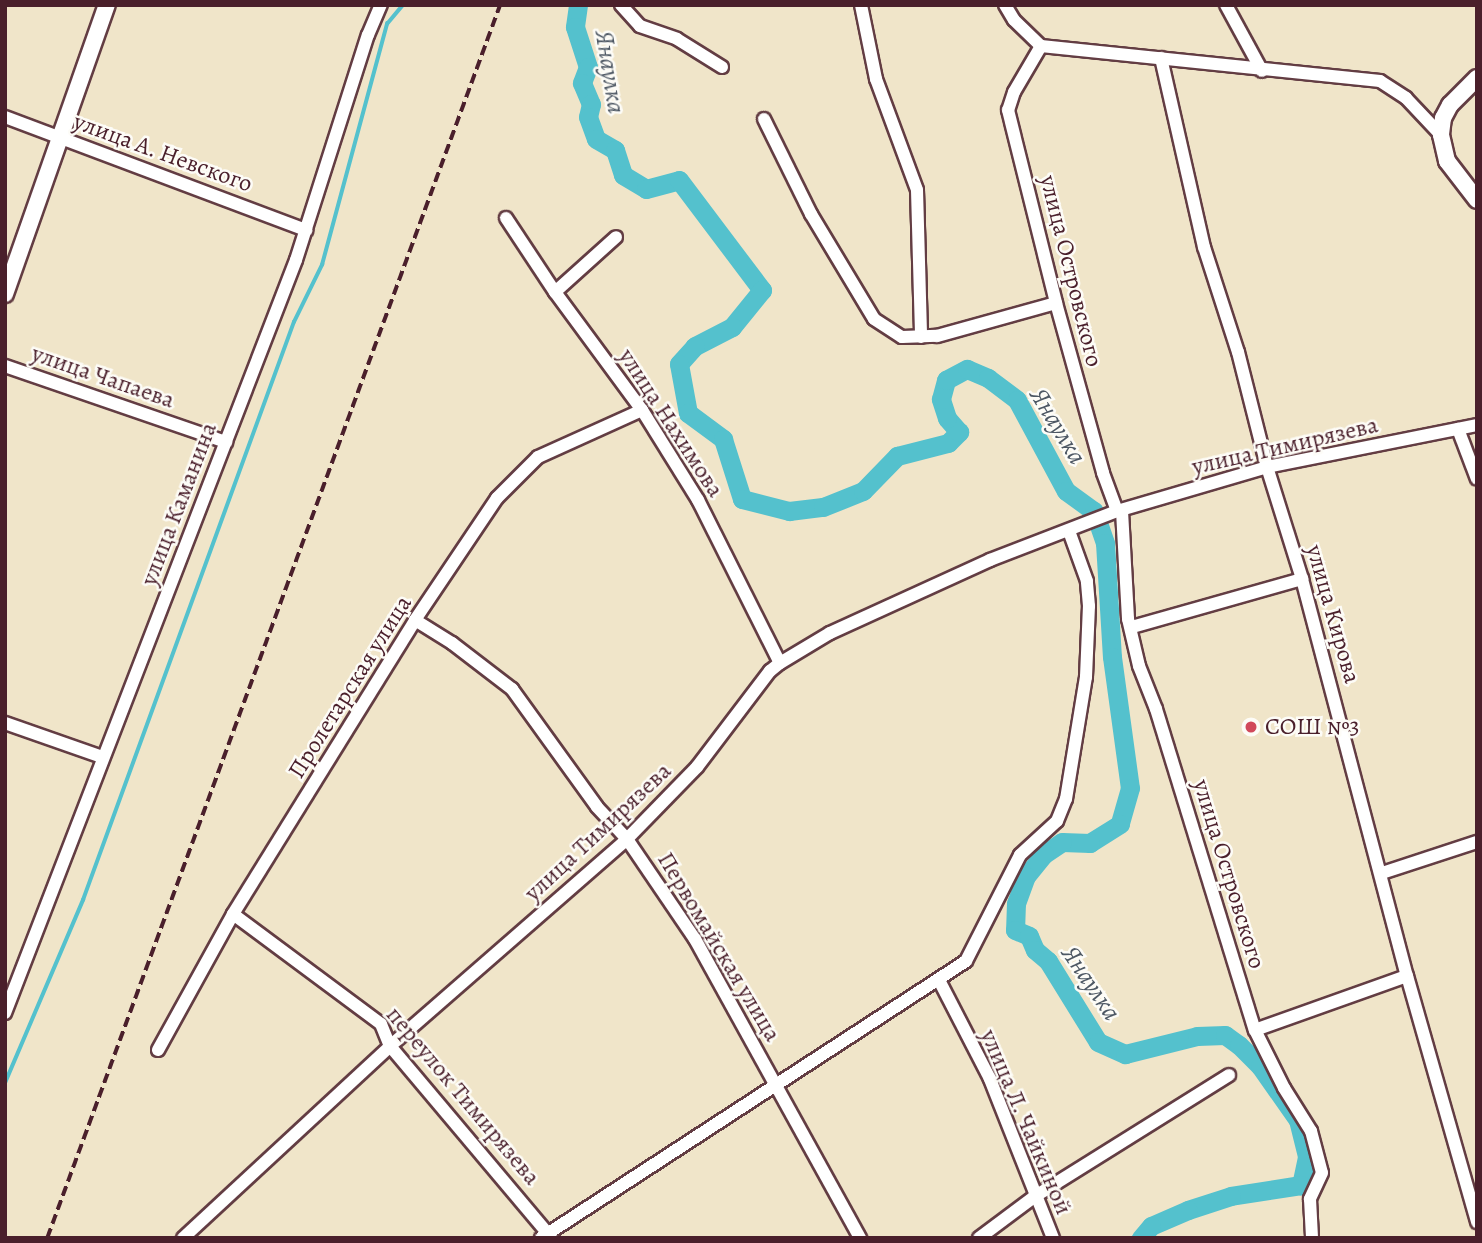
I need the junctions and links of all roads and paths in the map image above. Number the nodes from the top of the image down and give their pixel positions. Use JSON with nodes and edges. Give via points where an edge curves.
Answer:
{"nodes":[{"id":1,"x":107,"y":5,"type":"edge"},
{"id":2,"x":381,"y":5,"type":"edge"},
{"id":3,"x":621,"y":5,"type":"edge"},
{"id":4,"x":861,"y":5,"type":"edge"},
{"id":5,"x":1005,"y":5,"type":"edge"},
{"id":6,"x":1226,"y":5,"type":"edge"},
{"id":7,"x":1041,"y":46,"type":"junction"},
{"id":8,"x":1161,"y":58,"type":"junction"},
{"id":9,"x":722,"y":67,"type":"dead end"},
{"id":10,"x":1262,"y":71,"type":"junction"},
{"id":11,"x":1477,"y":79,"type":"edge"},
{"id":12,"x":5,"y":117,"type":"edge"},
{"id":13,"x":764,"y":119,"type":"dead end"},
{"id":14,"x":1441,"y":135,"type":"junction"},
{"id":15,"x":61,"y":137,"type":"junction"},
{"id":16,"x":1477,"y":200,"type":"edge"},
{"id":17,"x":506,"y":218,"type":"dead end"},
{"id":18,"x":306,"y":230,"type":"junction"},
{"id":19,"x":616,"y":237,"type":"dead end"},
{"id":20,"x":555,"y":292,"type":"junction"},
{"id":21,"x":5,"y":294,"type":"edge"},
{"id":22,"x":1056,"y":303,"type":"junction"},
{"id":23,"x":920,"y":337,"type":"junction"},
{"id":24,"x":5,"y":366,"type":"edge"},
{"id":25,"x":642,"y":410,"type":"junction"},
{"id":26,"x":1477,"y":425,"type":"edge"},
{"id":27,"x":1458,"y":429,"type":"junction"},
{"id":28,"x":226,"y":442,"type":"junction"},
{"id":29,"x":1267,"y":467,"type":"junction"},
{"id":30,"x":1477,"y":479,"type":"edge"},
{"id":31,"x":1115,"y":513,"type":"junction"},
{"id":32,"x":1074,"y":529,"type":"junction"},
{"id":33,"x":1302,"y":579,"type":"junction"},
{"id":34,"x":415,"y":620,"type":"junction"},
{"id":35,"x":1132,"y":627,"type":"junction"},
{"id":36,"x":780,"y":663,"type":"junction"},
{"id":37,"x":5,"y":723,"type":"edge"},
{"id":38,"x":102,"y":757,"type":"junction"},
{"id":39,"x":626,"y":839,"type":"junction"},
{"id":40,"x":1477,"y":842,"type":"edge"},
{"id":41,"x":1381,"y":873,"type":"junction"},
{"id":42,"x":233,"y":914,"type":"junction"},
{"id":43,"x":1407,"y":976,"type":"junction"},
{"id":44,"x":939,"y":981,"type":"junction"},
{"id":45,"x":5,"y":1013,"type":"edge"},
{"id":46,"x":1255,"y":1030,"type":"junction"},
{"id":47,"x":390,"y":1046,"type":"junction"},
{"id":48,"x":159,"y":1050,"type":"dead end"},
{"id":49,"x":1229,"y":1075,"type":"dead end"},
{"id":50,"x":776,"y":1083,"type":"junction"},
{"id":51,"x":1034,"y":1196,"type":"junction"},
{"id":52,"x":1477,"y":1222,"type":"edge"},
{"id":53,"x":547,"y":1236,"type":"edge"},
{"id":54,"x":183,"y":1238,"type":"edge"},
{"id":55,"x":860,"y":1238,"type":"edge"},
{"id":56,"x":979,"y":1238,"type":"edge"},
{"id":57,"x":1053,"y":1238,"type":"edge"},
{"id":58,"x":1312,"y":1238,"type":"edge"}],
"edges":[{"from":1,"to":15,"type":"street"},
{"from":2,"to":18,"type":"street","name":"улица Каманина"},
{"from":3,"to":9,"type":"street","via":[[640,26],[677,38]]},
{"from":4,"to":23,"type":"street","via":[[876,79],[917,190]]},
{"from":5,"to":7,"type":"street"},
{"from":6,"to":10,"type":"street"},
{"from":7,"to":8,"type":"street"},
{"from":7,"to":22,"type":"street","name":"улица Островского","via":[[1018,82],[1008,110]]},
{"from":8,"to":10,"type":"street"},
{"from":8,"to":29,"type":"street","name":"улица Кирова","via":[[1204,247],[1238,352]]},
{"from":10,"to":14,"type":"street","via":[[1380,81],[1406,98]]},
{"from":11,"to":14,"type":"street","via":[[1450,105]]},
{"from":12,"to":15,"type":"street","name":"улица А. Невского"},
{"from":13,"to":23,"type":"street","via":[[811,214],[874,319],[902,337]]},
{"from":14,"to":16,"type":"street","via":[[1447,161]]},
{"from":15,"to":18,"type":"street","name":"улица А. Невского"},
{"from":15,"to":21,"type":"street"},
{"from":17,"to":20,"type":"street","name":"улица Нахимова"},
{"from":18,"to":28,"type":"street","name":"улица Каманина"},
{"from":19,"to":20,"type":"street"},
{"from":20,"to":25,"type":"street","name":"улица Нахимова"},
{"from":22,"to":23,"type":"street"},
{"from":22,"to":31,"type":"street","name":"улица Островского"},
{"from":24,"to":28,"type":"street","name":"улица Чапаева"},
{"from":25,"to":34,"type":"street","name":"Пролетарская улица","via":[[538,457],[497,498]]},
{"from":25,"to":36,"type":"street","name":"улица Нахимова","via":[[698,500]]},
{"from":26,"to":27,"type":"street","name":"улица Тимирязева"},
{"from":27,"to":29,"type":"street","name":"улица Тимирязева"},
{"from":27,"to":30,"type":"street"},
{"from":28,"to":38,"type":"street","name":"улица Каманина"},
{"from":29,"to":31,"type":"street","name":"улица Тимирязева"},
{"from":29,"to":33,"type":"street","name":"улица Кирова"},
{"from":31,"to":32,"type":"street","name":"улица Тимирязева"},
{"from":31,"to":35,"type":"street","name":"улица Островского"},
{"from":32,"to":36,"type":"street","name":"улица Тимирязева","via":[[989,560],[830,633]]},
{"from":32,"to":44,"type":"street","via":[[1089,606],[1086,677],[1066,799],[1057,821],[1020,855],[966,961]]},
{"from":33,"to":35,"type":"street"},
{"from":33,"to":41,"type":"street","name":"улица Кирова"},
{"from":34,"to":39,"type":"street","name":"Первомайская улица","via":[[512,690],[597,807]]},
{"from":34,"to":42,"type":"street","name":"Пролетарская улица"},
{"from":35,"to":46,"type":"street","name":"улица Островского","via":[[1139,666]]},
{"from":36,"to":39,"type":"street","name":"улица Тимирязева","via":[[697,767]]},
{"from":37,"to":38,"type":"street"},
{"from":38,"to":45,"type":"street","name":"улица Каманина"},
{"from":39,"to":47,"type":"street","name":"улица Тимирязева"},
{"from":39,"to":50,"type":"street","name":"Первомайская улица","via":[[695,939]]},
{"from":40,"to":41,"type":"street"},
{"from":41,"to":43,"type":"street","name":"улица Кирова"},
{"from":42,"to":47,"type":"street","name":"переулок Тимирязева","via":[[381,1024]]},
{"from":42,"to":48,"type":"street","name":"Пролетарская улица"},
{"from":43,"to":46,"type":"street"},
{"from":43,"to":52,"type":"street","name":"улица Кирова"},
{"from":44,"to":50,"type":"street"},
{"from":44,"to":51,"type":"street","name":"улица Л. Чайкиной","via":[[990,1079]]},
{"from":46,"to":58,"type":"street","name":"улица Островского","via":[[1311,1131],[1322,1173],[1310,1199]]},
{"from":47,"to":53,"type":"street","name":"переулок Тимирязева"},
{"from":47,"to":54,"type":"street","name":"улица Тимирязева"},
{"from":49,"to":51,"type":"street"},
{"from":50,"to":53,"type":"street"},
{"from":50,"to":55,"type":"street","name":"Первомайская улица"},
{"from":51,"to":56,"type":"street"},
{"from":51,"to":57,"type":"street","name":"улица Л. Чайкиной"}]}
